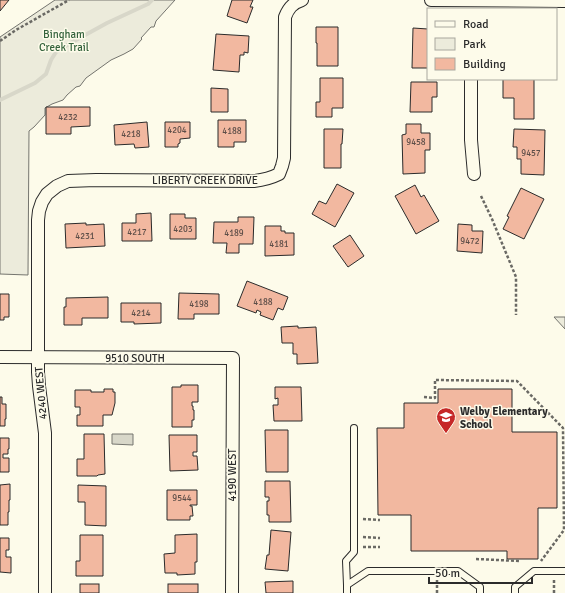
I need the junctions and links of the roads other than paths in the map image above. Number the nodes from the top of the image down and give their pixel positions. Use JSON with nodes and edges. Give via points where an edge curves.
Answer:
{"nodes":[{"id":1,"x":302,"y":0,"type":"edge"},
{"id":2,"x":431,"y":0,"type":"edge"},
{"id":3,"x":565,"y":1,"type":"edge"},
{"id":4,"x":471,"y":5,"type":"edge"},
{"id":5,"x":471,"y":80,"type":"edge"},
{"id":6,"x":474,"y":174,"type":"dead end"},
{"id":7,"x":47,"y":194,"type":"joint"},
{"id":8,"x":0,"y":358,"type":"edge"},
{"id":9,"x":38,"y":358,"type":"junction"},
{"id":10,"x":233,"y":358,"type":"joint"},
{"id":11,"x":354,"y":428,"type":"dead end"},
{"id":12,"x":565,"y":571,"type":"edge"},
{"id":13,"x":347,"y":585,"type":"junction"},
{"id":14,"x":45,"y":593,"type":"edge"},
{"id":15,"x":232,"y":593,"type":"edge"},
{"id":16,"x":347,"y":593,"type":"edge"},
{"id":17,"x":480,"y":593,"type":"edge"},
{"id":18,"x":515,"y":593,"type":"edge"}],
"edges":[{"from":1,"to":7,"type":"street","name":"LIBERTY CREEK DRIVE","via":[[291,6],[285,18],[284,158],[279,174],[254,181],[68,182]]},
{"from":2,"to":4,"type":"street"},
{"from":3,"to":4,"type":"street"},
{"from":5,"to":6,"type":"street"},
{"from":7,"to":9,"type":"street","name":"4240 WEST","via":[[42,202],[38,220]]},
{"from":8,"to":9,"type":"street","name":"9510 SOUTH"},
{"from":9,"to":10,"type":"street","name":"9510 SOUTH"},
{"from":9,"to":14,"type":"street","name":"4240 WEST","via":[[45,433]]},
{"from":10,"to":15,"type":"street","name":"4190 WEST"},
{"from":11,"to":13,"type":"lane","via":[[354,552],[346,560]]},
{"from":12,"to":18,"type":"lane","via":[[534,571],[515,587]]},
{"from":13,"to":16,"type":"lane"},
{"from":13,"to":17,"type":"lane","via":[[368,570],[458,571],[480,587]]}]}
